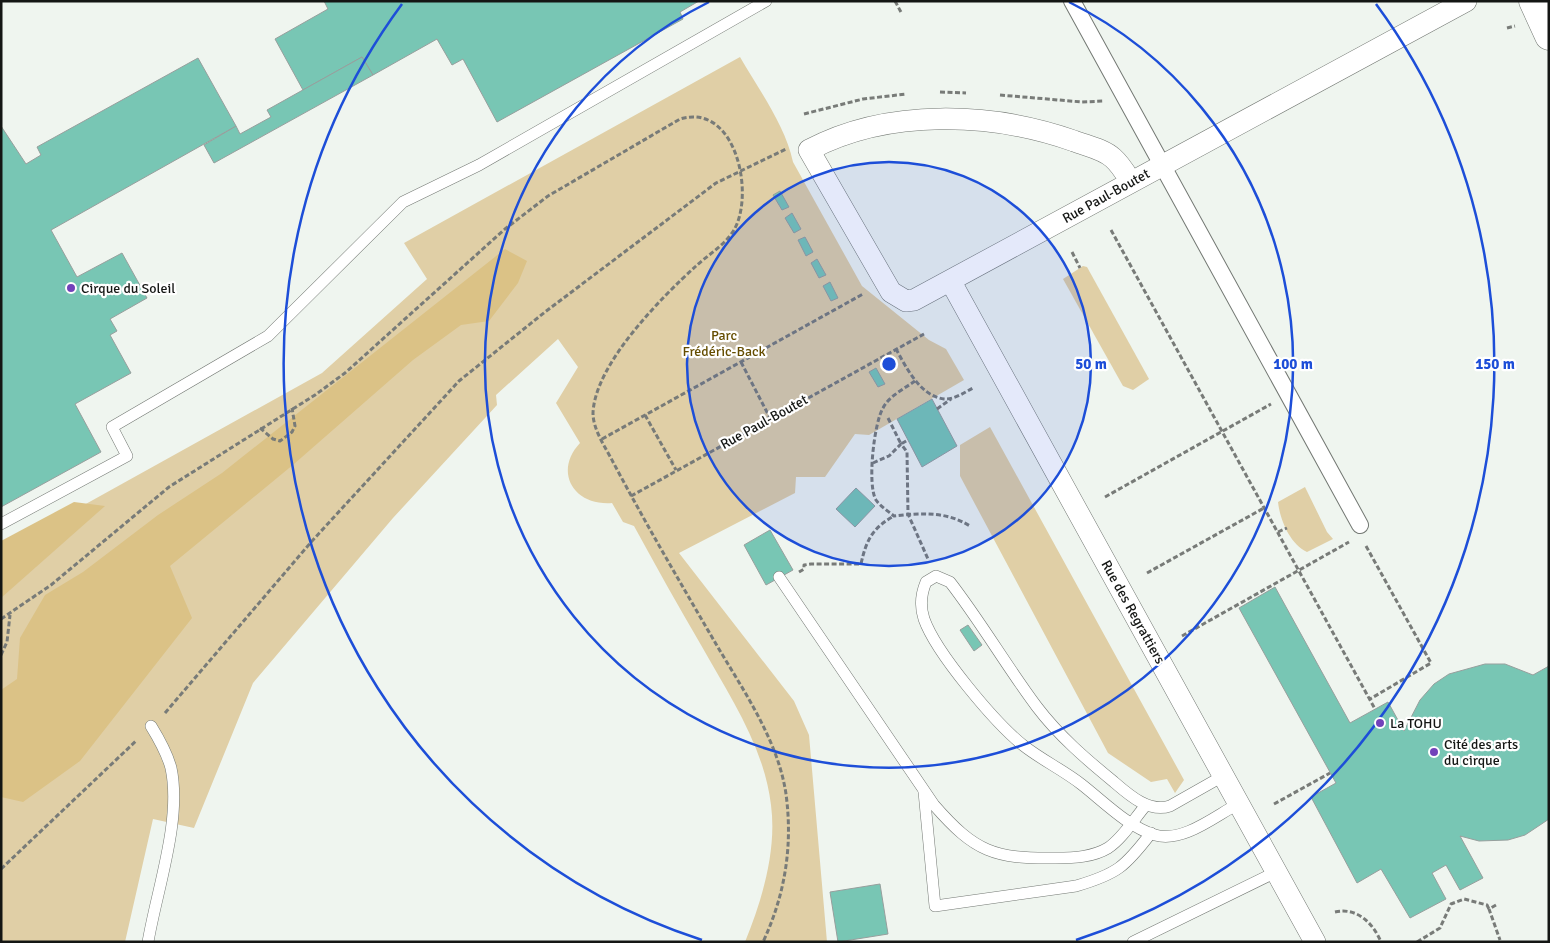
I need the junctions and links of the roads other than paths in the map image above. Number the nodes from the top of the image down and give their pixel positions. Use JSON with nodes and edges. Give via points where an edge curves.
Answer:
{"nodes":[{"id":1,"x":766,"y":1,"type":"edge"},
{"id":2,"x":1072,"y":1,"type":"edge"},
{"id":3,"x":1466,"y":1,"type":"edge"},
{"id":4,"x":1534,"y":1,"type":"edge"},
{"id":5,"x":1549,"y":36,"type":"edge"},
{"id":6,"x":1162,"y":166,"type":"junction"},
{"id":7,"x":1131,"y":182,"type":"junction"},
{"id":8,"x":951,"y":282,"type":"junction"},
{"id":9,"x":1,"y":524,"type":"edge"},
{"id":10,"x":1360,"y":525,"type":"dead end"},
{"id":11,"x":779,"y":578,"type":"dead end"},
{"id":12,"x":151,"y":726,"type":"road end"},
{"id":13,"x":1223,"y":776,"type":"junction"},
{"id":14,"x":924,"y":790,"type":"junction"},
{"id":15,"x":1238,"y":804,"type":"junction"},
{"id":16,"x":1146,"y":805,"type":"junction"},
{"id":17,"x":1132,"y":823,"type":"junction"},
{"id":18,"x":1151,"y":833,"type":"junction"},
{"id":19,"x":1276,"y":872,"type":"junction"},
{"id":20,"x":148,"y":942,"type":"edge"},
{"id":21,"x":1134,"y":942,"type":"edge"},
{"id":22,"x":1315,"y":942,"type":"edge"}],
"edges":[{"from":1,"to":9,"type":"lane","via":[[479,164],[403,202],[268,336],[112,427],[127,456]]},
{"from":2,"to":6,"type":"street"},
{"from":3,"to":6,"type":"street","name":"Rue Paul-Boutet"},
{"from":4,"to":5,"type":"main road"},
{"from":6,"to":7,"type":"street","name":"Rue Paul-Boutet"},
{"from":6,"to":10,"type":"street"},
{"from":7,"to":8,"type":"street","name":"Rue Paul-Boutet"},
{"from":7,"to":8,"type":"street","name":"Rue Paul-Boutet","via":[[1112,157],[1098,150],[1052,134],[985,122],[931,120],[876,126],[827,140],[809,150],[891,292],[906,300],[914,300]]},
{"from":8,"to":13,"type":"street","name":"Rue des Regrattiers"},
{"from":11,"to":14,"type":"lane"},
{"from":12,"to":20,"type":"lane","via":[[170,766],[174,792],[172,823]]},
{"from":13,"to":15,"type":"street","name":"Rue des Regrattiers"},
{"from":13,"to":16,"type":"lane","via":[[1170,806],[1162,809]]},
{"from":14,"to":17,"type":"lane","via":[[954,827],[970,840],[1007,857],[1086,856],[1116,842]]},
{"from":14,"to":18,"type":"lane","via":[[934,906],[1076,886],[1097,880],[1124,866]]},
{"from":15,"to":18,"type":"lane","via":[[1181,834]]},
{"from":15,"to":19,"type":"street","name":"Rue des Regrattiers"},
{"from":16,"to":17,"type":"lane"},
{"from":16,"to":17,"type":"lane","via":[[1077,752],[1060,734],[1038,708],[950,582],[936,576],[926,582],[923,590],[924,618],[937,644],[970,690],[1023,746],[1067,773]]},
{"from":17,"to":18,"type":"lane"},
{"from":19,"to":21,"type":"lane"},
{"from":19,"to":22,"type":"street","name":"Rue des Regrattiers"}]}
